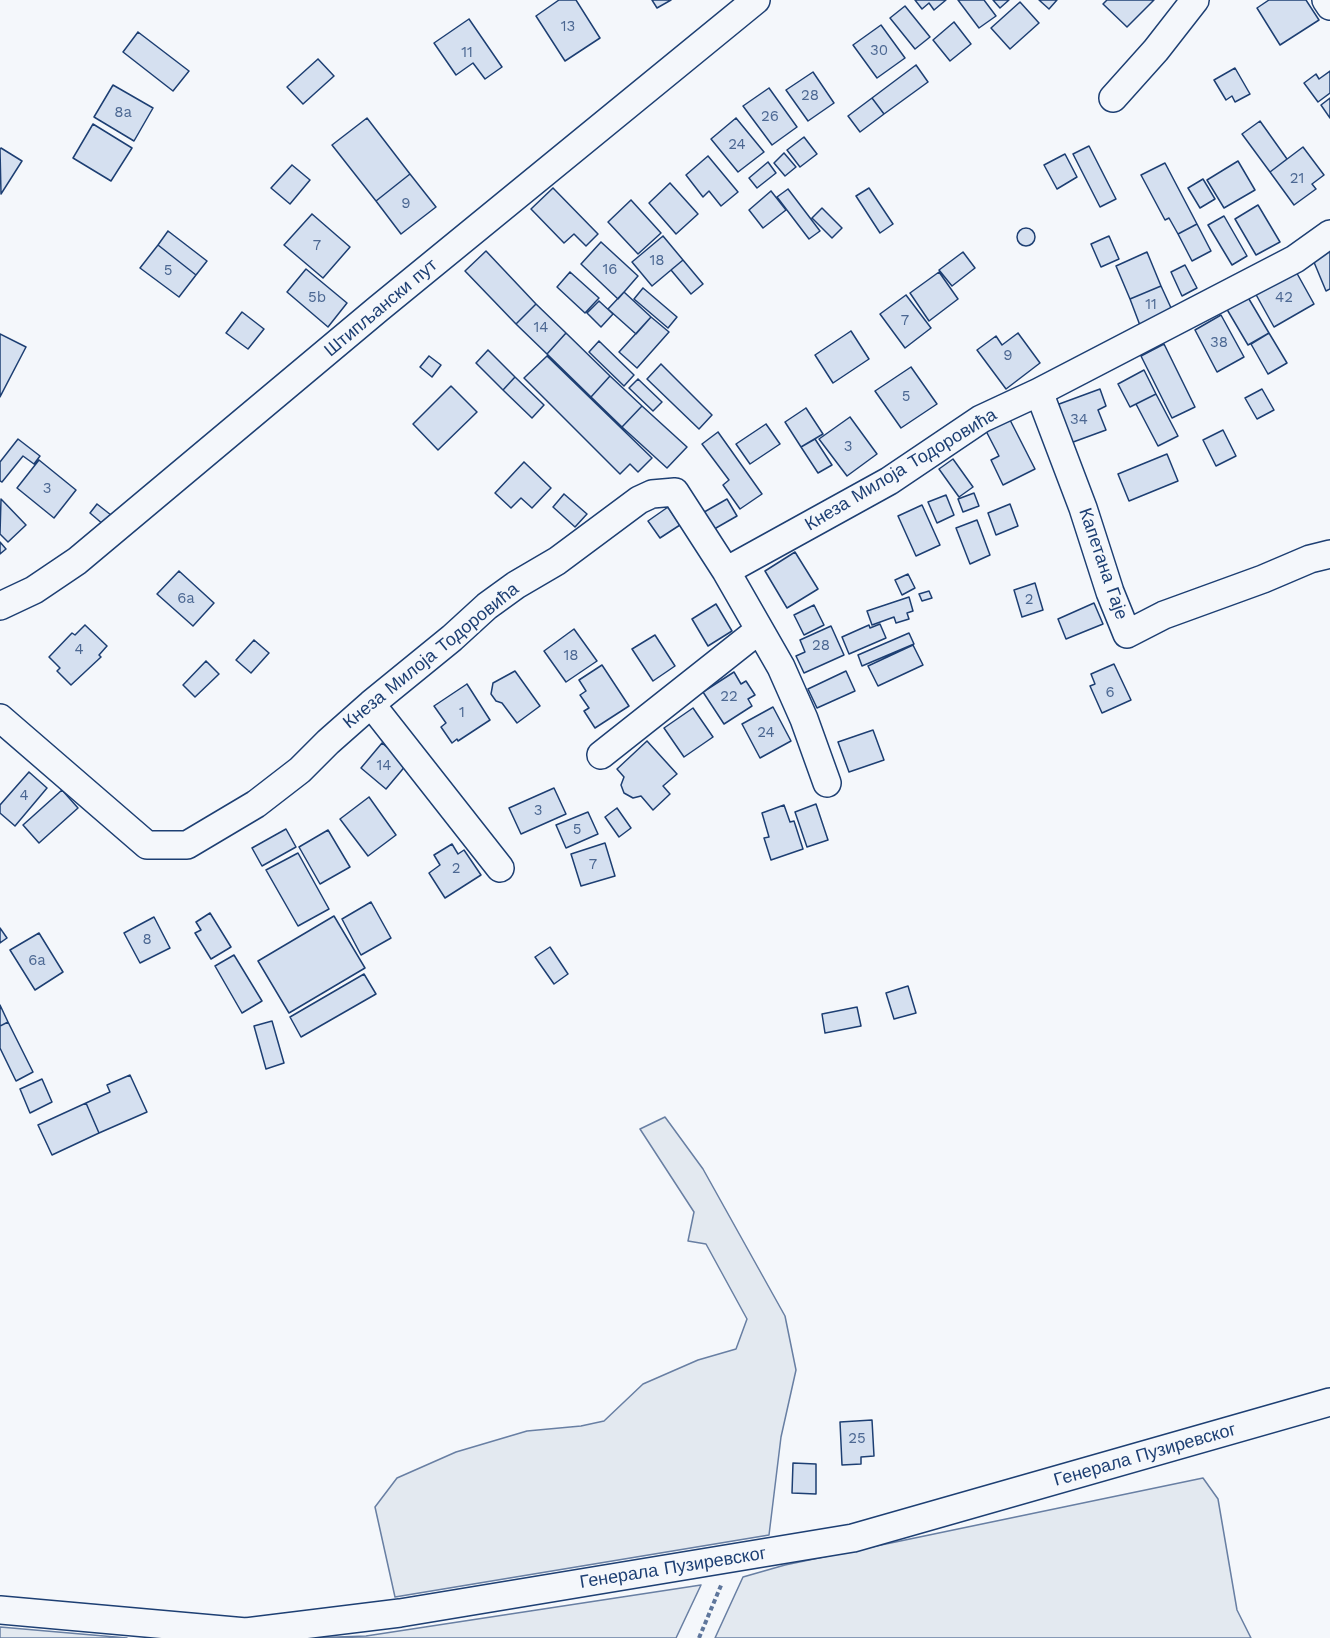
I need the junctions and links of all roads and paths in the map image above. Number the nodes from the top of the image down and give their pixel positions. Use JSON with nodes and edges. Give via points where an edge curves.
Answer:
{"nodes":[{"id":1,"x":756,"y":0,"type":"edge"},
{"id":2,"x":1195,"y":0,"type":"edge"},
{"id":3,"x":1326,"y":0,"type":"edge"},
{"id":4,"x":1330,"y":6,"type":"edge"},
{"id":5,"x":1113,"y":98,"type":"dead end"},
{"id":6,"x":1330,"y":234,"type":"edge"},
{"id":7,"x":1039,"y":392,"type":"junction"},
{"id":8,"x":1330,"y":554,"type":"edge"},
{"id":9,"x":726,"y":571,"type":"junction"},
{"id":10,"x":0,"y":606,"type":"edge"},
{"id":11,"x":759,"y":630,"type":"junction"},
{"id":12,"x":371,"y":704,"type":"junction"},
{"id":13,"x":0,"y":718,"type":"edge"},
{"id":14,"x":601,"y":755,"type":"dead end"},
{"id":15,"x":827,"y":783,"type":"dead end"},
{"id":16,"x":500,"y":868,"type":"dead end"},
{"id":17,"x":1330,"y":1402,"type":"edge"},
{"id":18,"x":733,"y":1558,"type":"junction"},
{"id":19,"x":0,"y":1611,"type":"edge"},
{"id":20,"x":699,"y":1638,"type":"edge"}],
"edges":[{"from":1,"to":10,"type":"street","name":"Штипљански пут","via":[[77,561],[34,590]]},
{"from":2,"to":5,"type":"street"},
{"from":3,"to":4,"type":"street"},
{"from":6,"to":7,"type":"street","name":"Кнеза Милоја Тодоровића","via":[[1295,259]]},
{"from":7,"to":8,"type":"street","name":"Капетана Гаје","via":[[1127,634],[1164,615]]},
{"from":7,"to":9,"type":"street","name":"Кнеза Милоја Тодоровића","via":[[981,419],[889,481]]},
{"from":9,"to":11,"type":"street"},
{"from":9,"to":12,"type":"street","name":"Кнеза Милоја Тодоровића","via":[[675,492],[652,494],[487,606]]},
{"from":11,"to":14,"type":"street"},
{"from":11,"to":15,"type":"street","via":[[793,691]]},
{"from":12,"to":13,"type":"street","name":"Кнеза Милоја Тодоровића","via":[[256,804],[187,845],[147,845]]},
{"from":12,"to":16,"type":"street"},
{"from":17,"to":18,"type":"street","name":"Генерала Пузиревског","via":[[853,1538]]},
{"from":18,"to":19,"type":"street","name":"Генерала Пузиревског","via":[[400,1612],[246,1632]]},
{"from":18,"to":20,"type":"path"}]}
